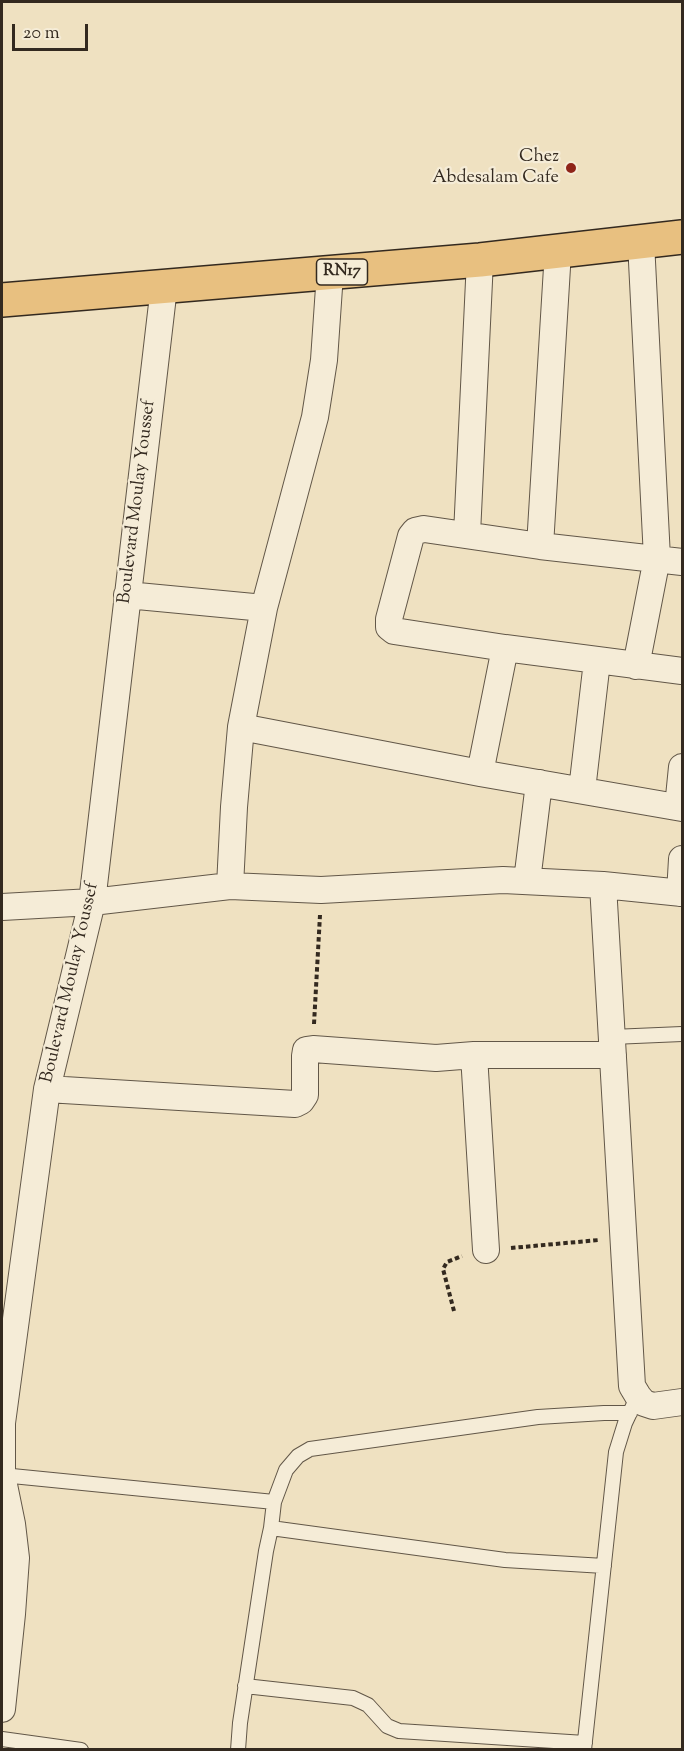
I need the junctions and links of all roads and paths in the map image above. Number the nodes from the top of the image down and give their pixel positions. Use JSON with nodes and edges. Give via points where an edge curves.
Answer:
{"nodes":[{"id":1,"x":682,"y":237,"type":"edge"},
{"id":2,"x":641,"y":242,"type":"junction"},
{"id":3,"x":558,"y":251,"type":"junction"},
{"id":4,"x":480,"y":260,"type":"junction"},
{"id":5,"x":330,"y":273,"type":"junction"},
{"id":6,"x":164,"y":287,"type":"junction"},
{"id":7,"x":2,"y":300,"type":"edge"},
{"id":8,"x":467,"y":534,"type":"junction"},
{"id":9,"x":540,"y":546,"type":"junction"},
{"id":10,"x":657,"y":558,"type":"junction"},
{"id":11,"x":682,"y":562,"type":"edge"},
{"id":12,"x":127,"y":595,"type":"junction"},
{"id":13,"x":264,"y":608,"type":"junction"},
{"id":14,"x":505,"y":648,"type":"junction"},
{"id":15,"x":597,"y":661,"type":"junction"},
{"id":16,"x":636,"y":666,"type":"junction"},
{"id":17,"x":682,"y":671,"type":"edge"},
{"id":18,"x":241,"y":727,"type":"junction"},
{"id":19,"x":682,"y":767,"type":"edge"},
{"id":20,"x":480,"y":773,"type":"junction"},
{"id":21,"x":539,"y":783,"type":"junction"},
{"id":22,"x":582,"y":790,"type":"junction"},
{"id":23,"x":680,"y":807,"type":"edge"},
{"id":24,"x":682,"y":859,"type":"edge"},
{"id":25,"x":528,"y":881,"type":"junction"},
{"id":26,"x":603,"y":885,"type":"junction"},
{"id":27,"x":230,"y":886,"type":"junction"},
{"id":28,"x":321,"y":890,"type":"junction"},
{"id":29,"x":681,"y":893,"type":"edge"},
{"id":30,"x":92,"y":902,"type":"junction"},
{"id":31,"x":2,"y":907,"type":"edge"},
{"id":32,"x":682,"y":1034,"type":"edge"},
{"id":33,"x":612,"y":1046,"type":"junction"},
{"id":34,"x":313,"y":1049,"type":"junction"},
{"id":35,"x":474,"y":1055,"type":"junction"},
{"id":36,"x":47,"y":1089,"type":"junction"},
{"id":37,"x":624,"y":1237,"type":"junction"},
{"id":38,"x":486,"y":1250,"type":"junction"},
{"id":39,"x":454,"y":1311,"type":"dead end"},
{"id":40,"x":682,"y":1402,"type":"edge"},
{"id":41,"x":634,"y":1405,"type":"junction"},
{"id":42,"x":2,"y":1475,"type":"edge"},
{"id":43,"x":274,"y":1502,"type":"junction"},
{"id":44,"x":7,"y":1524,"type":"edge"},
{"id":45,"x":271,"y":1528,"type":"junction"},
{"id":46,"x":604,"y":1566,"type":"junction"},
{"id":47,"x":246,"y":1686,"type":"junction"},
{"id":48,"x":2,"y":1709,"type":"edge"},
{"id":49,"x":2,"y":1739,"type":"edge"},
{"id":50,"x":584,"y":1746,"type":"edge"},
{"id":51,"x":81,"y":1749,"type":"edge"},
{"id":52,"x":238,"y":1749,"type":"edge"}],
"edges":[{"from":1,"to":2,"type":"main road","number":"RN17"},
{"from":2,"to":3,"type":"main road","number":"RN17"},
{"from":2,"to":10,"type":"street"},
{"from":3,"to":4,"type":"main road","number":"RN17"},
{"from":3,"to":9,"type":"street"},
{"from":4,"to":5,"type":"main road","number":"RN17"},
{"from":4,"to":8,"type":"street"},
{"from":5,"to":6,"type":"main road","number":"RN17"},
{"from":5,"to":13,"type":"street","via":[[324,360],[315,417]]},
{"from":6,"to":7,"type":"main road","number":"RN17"},
{"from":6,"to":12,"type":"street","name":"Boulevard Moulay Youssef"},
{"from":8,"to":9,"type":"street"},
{"from":8,"to":14,"type":"street","via":[[415,531],[389,627],[394,631]]},
{"from":9,"to":10,"type":"street"},
{"from":10,"to":11,"type":"street"},
{"from":10,"to":16,"type":"street"},
{"from":12,"to":13,"type":"street"},
{"from":12,"to":30,"type":"street","name":"Boulevard Moulay Youssef"},
{"from":13,"to":18,"type":"street"},
{"from":14,"to":15,"type":"street"},
{"from":14,"to":20,"type":"street"},
{"from":15,"to":16,"type":"street"},
{"from":15,"to":22,"type":"street"},
{"from":16,"to":17,"type":"street"},
{"from":18,"to":20,"type":"street"},
{"from":18,"to":27,"type":"street"},
{"from":19,"to":23,"type":"street"},
{"from":20,"to":21,"type":"street"},
{"from":21,"to":22,"type":"street"},
{"from":21,"to":25,"type":"street"},
{"from":22,"to":23,"type":"street"},
{"from":24,"to":29,"type":"street"},
{"from":25,"to":26,"type":"street"},
{"from":25,"to":28,"type":"street"},
{"from":26,"to":29,"type":"street"},
{"from":26,"to":33,"type":"street"},
{"from":27,"to":28,"type":"street"},
{"from":27,"to":30,"type":"street"},
{"from":28,"to":34,"type":"path"},
{"from":30,"to":31,"type":"street"},
{"from":30,"to":36,"type":"street","name":"Boulevard Moulay Youssef"},
{"from":32,"to":33,"type":"lane"},
{"from":33,"to":35,"type":"street"},
{"from":33,"to":37,"type":"street"},
{"from":34,"to":35,"type":"street","via":[[436,1058]]},
{"from":34,"to":36,"type":"street","via":[[306,1050],[305,1095],[295,1104]]},
{"from":35,"to":38,"type":"street"},
{"from":36,"to":42,"type":"street","name":"Boulevard Moulay Youssef","via":[[2,1423]]},
{"from":37,"to":38,"type":"path"},
{"from":37,"to":41,"type":"street"},
{"from":38,"to":39,"type":"path","via":[[458,1257],[443,1269]]},
{"from":40,"to":41,"type":"street"},
{"from":41,"to":43,"type":"lane","via":[[604,1413],[538,1417],[310,1449],[286,1470]]},
{"from":41,"to":46,"type":"lane","via":[[616,1452]]},
{"from":42,"to":43,"type":"lane"},
{"from":42,"to":44,"type":"street","name":"Boulevard Moulay Youssef"},
{"from":43,"to":45,"type":"lane"},
{"from":44,"to":48,"type":"street","name":"Boulevard Moulay Youssef","via":[[16,1558]]},
{"from":45,"to":46,"type":"lane","via":[[505,1560]]},
{"from":45,"to":47,"type":"lane"},
{"from":46,"to":50,"type":"lane"},
{"from":47,"to":50,"type":"lane","via":[[353,1698],[368,1705],[387,1726],[399,1731]]},
{"from":47,"to":52,"type":"lane"},
{"from":49,"to":51,"type":"lane"}]}
